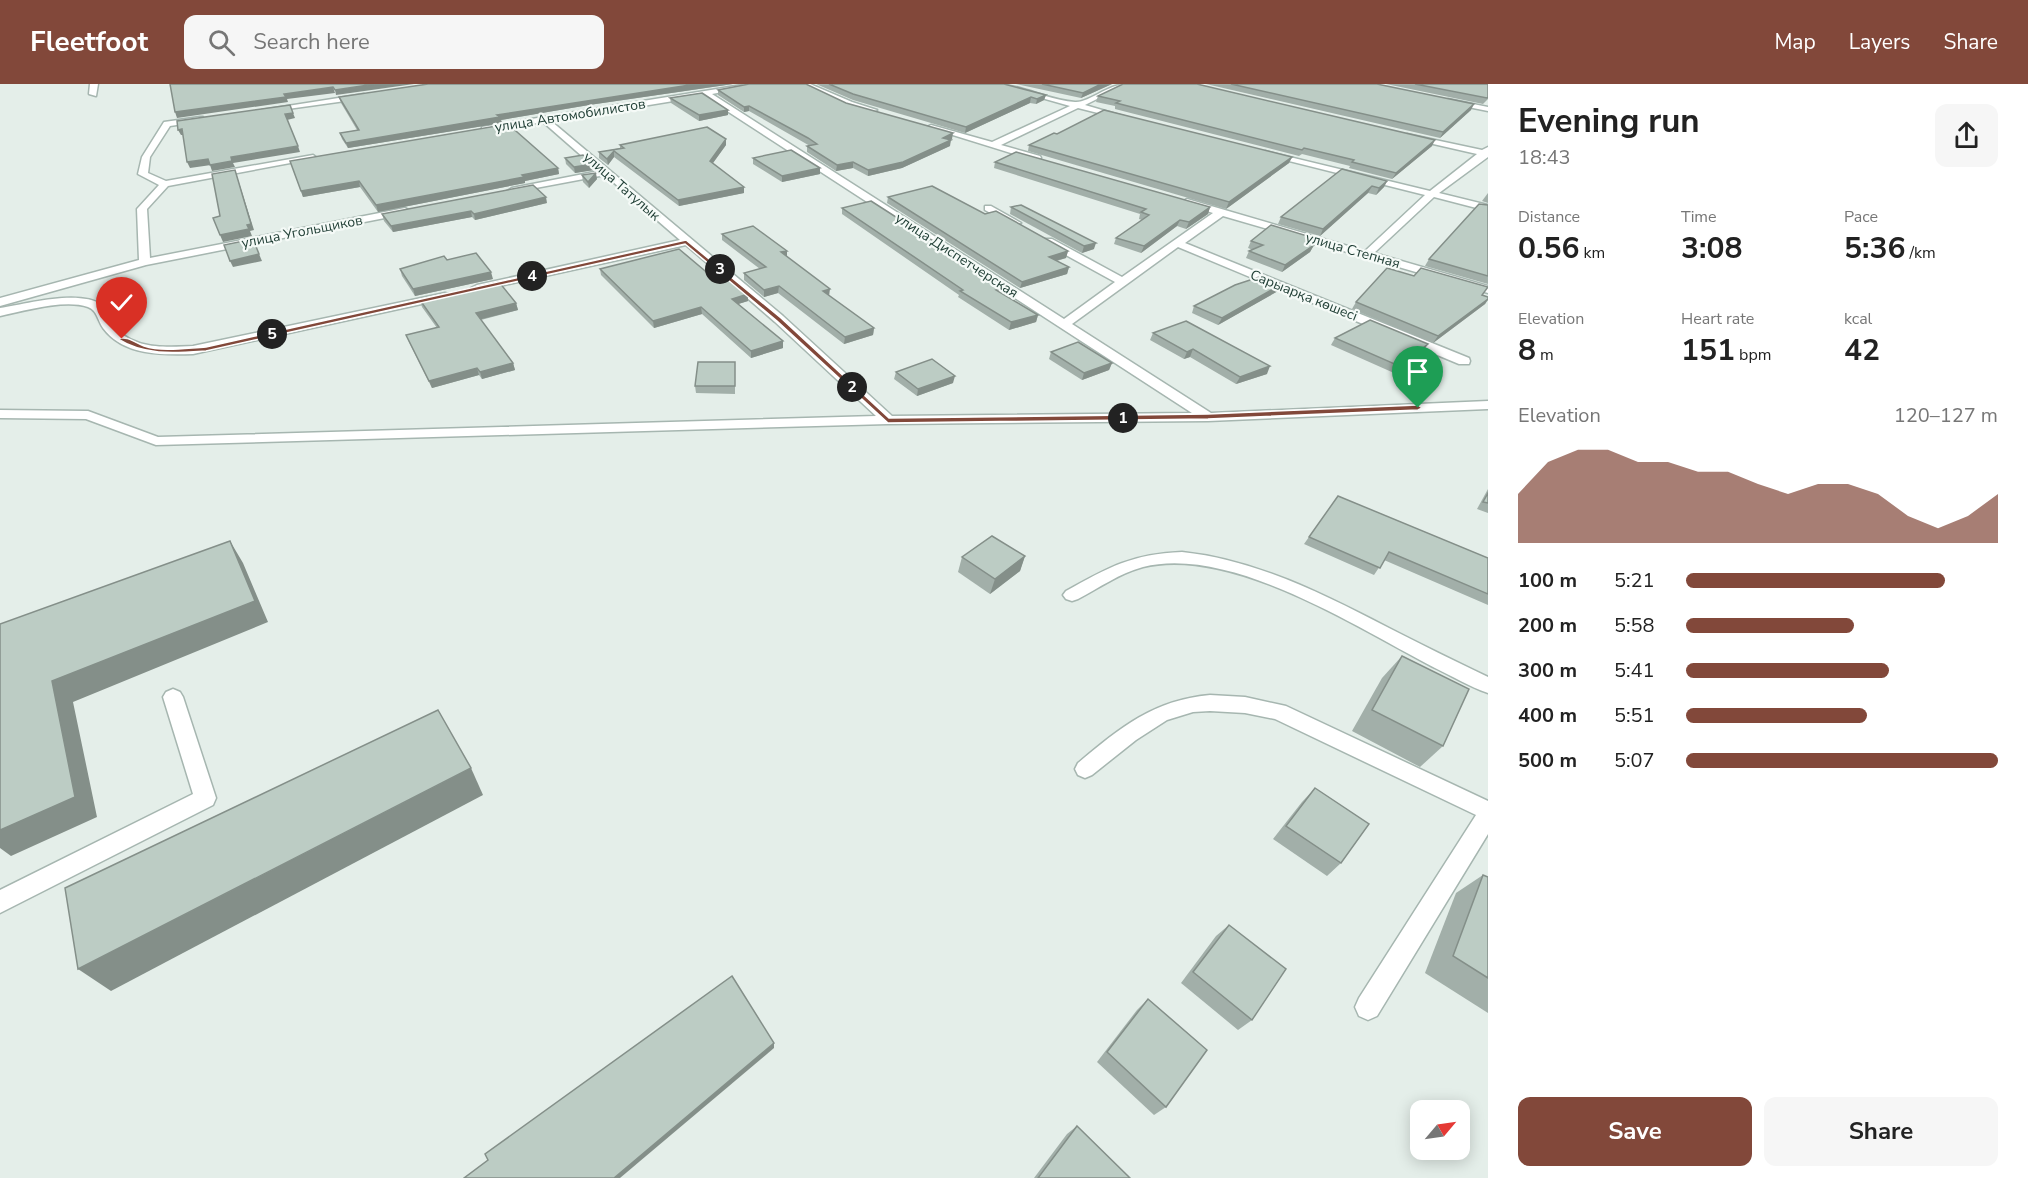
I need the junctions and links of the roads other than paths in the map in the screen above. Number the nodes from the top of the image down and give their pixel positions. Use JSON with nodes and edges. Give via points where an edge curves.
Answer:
{"nodes":[{"id":1,"x":94,"y":84,"type":"edge"},
{"id":2,"x":762,"y":84,"type":"edge"},
{"id":3,"x":804,"y":84,"type":"edge"},
{"id":4,"x":996,"y":84,"type":"edge"},
{"id":5,"x":1123,"y":84,"type":"edge"},
{"id":6,"x":93,"y":94,"type":"dead end"},
{"id":7,"x":376,"y":94,"type":"edge"},
{"id":8,"x":706,"y":94,"type":"junction"},
{"id":9,"x":1443,"y":100,"type":"edge"},
{"id":10,"x":1075,"y":105,"type":"junction"},
{"id":11,"x":1488,"y":109,"type":"edge"},
{"id":12,"x":260,"y":111,"type":"edge"},
{"id":13,"x":882,"y":113,"type":"edge"},
{"id":14,"x":213,"y":117,"type":"edge"},
{"id":15,"x":544,"y":119,"type":"junction"},
{"id":16,"x":1132,"y":120,"type":"edge"},
{"id":17,"x":916,"y":123,"type":"edge"},
{"id":18,"x":475,"y":130,"type":"edge"},
{"id":19,"x":1405,"y":134,"type":"edge"},
{"id":20,"x":993,"y":146,"type":"junction"},
{"id":21,"x":1259,"y":151,"type":"edge"},
{"id":22,"x":1487,"y":152,"type":"edge"},
{"id":23,"x":326,"y":156,"type":"edge"},
{"id":24,"x":1050,"y":162,"type":"edge"},
{"id":25,"x":607,"y":172,"type":"junction"},
{"id":26,"x":165,"y":184,"type":"junction"},
{"id":27,"x":503,"y":192,"type":"edge"},
{"id":28,"x":1432,"y":194,"type":"junction"},
{"id":29,"x":1175,"y":198,"type":"edge"},
{"id":30,"x":988,"y":207,"type":"dead end"},
{"id":31,"x":1488,"y":208,"type":"edge"},
{"id":32,"x":411,"y":210,"type":"edge"},
{"id":33,"x":1221,"y":212,"type":"junction"},
{"id":34,"x":1029,"y":230,"type":"edge"},
{"id":35,"x":1040,"y":236,"type":"edge"},
{"id":36,"x":686,"y":242,"type":"junction"},
{"id":37,"x":1177,"y":243,"type":"junction"},
{"id":38,"x":1367,"y":254,"type":"junction"},
{"id":39,"x":145,"y":262,"type":"junction"},
{"id":40,"x":1123,"y":282,"type":"junction"},
{"id":41,"x":1488,"y":290,"type":"edge"},
{"id":42,"x":0,"y":302,"type":"edge"},
{"id":43,"x":0,"y":312,"type":"edge"},
{"id":44,"x":1064,"y":324,"type":"junction"},
{"id":45,"x":1464,"y":361,"type":"dead end"},
{"id":46,"x":1488,"y":405,"type":"edge"},
{"id":47,"x":0,"y":414,"type":"edge"},
{"id":48,"x":1208,"y":417,"type":"junction"},
{"id":49,"x":888,"y":420,"type":"junction"},
{"id":50,"x":1072,"y":595,"type":"dead end"},
{"id":51,"x":1488,"y":686,"type":"edge"},
{"id":52,"x":173,"y":697,"type":"dead end"},
{"id":53,"x":1084,"y":769,"type":"dead end"},
{"id":54,"x":1488,"y":813,"type":"edge"},
{"id":55,"x":0,"y":902,"type":"edge"},
{"id":56,"x":1368,"y":1007,"type":"dead end"}],
"edges":[{"from":1,"to":6,"type":"street"},
{"from":2,"to":8,"type":"street","name":"улица Автомобилистов"},
{"from":3,"to":13,"type":"street","via":[[849,104]]},
{"from":4,"to":10,"type":"street"},
{"from":5,"to":10,"type":"street"},
{"from":7,"to":12,"type":"street"},
{"from":8,"to":15,"type":"street","name":"улица Автомобилистов"},
{"from":8,"to":44,"type":"street","name":"улица Диспетчерская"},
{"from":9,"to":11,"type":"street"},
{"from":10,"to":16,"type":"street"},
{"from":10,"to":20,"type":"street"},
{"from":14,"to":26,"type":"street","via":[[167,124],[146,157],[142,174]]},
{"from":15,"to":18,"type":"street","name":"улица Автомобилистов"},
{"from":15,"to":25,"type":"street","name":"улица Татулык"},
{"from":17,"to":20,"type":"street"},
{"from":19,"to":22,"type":"street"},
{"from":20,"to":24,"type":"street"},
{"from":21,"to":28,"type":"street"},
{"from":22,"to":28,"type":"street"},
{"from":23,"to":26,"type":"street"},
{"from":25,"to":27,"type":"street"},
{"from":25,"to":36,"type":"street","name":"улица Татулык"},
{"from":26,"to":39,"type":"street","via":[[142,209]]},
{"from":28,"to":31,"type":"street"},
{"from":28,"to":38,"type":"street"},
{"from":29,"to":33,"type":"street","name":"улица Степная"},
{"from":30,"to":34,"type":"street"},
{"from":32,"to":39,"type":"street","name":"улица Угольщиков"},
{"from":33,"to":37,"type":"street"},
{"from":33,"to":38,"type":"street","name":"улица Степная"},
{"from":35,"to":40,"type":"street"},
{"from":36,"to":43,"type":"street","via":[[206,349],[145,348],[122,339],[107,326],[102,311],[93,304],[68,303]]},
{"from":36,"to":49,"type":"street","name":"улица Татулык","via":[[779,319]]},
{"from":37,"to":40,"type":"street"},
{"from":37,"to":45,"type":"street","name":"Сарыарқа көшесі"},
{"from":38,"to":41,"type":"street","name":"улица Степная"},
{"from":39,"to":42,"type":"street","name":"улица Угольщиков"},
{"from":40,"to":44,"type":"street"},
{"from":44,"to":48,"type":"street","name":"улица Диспетчерская"},
{"from":46,"to":48,"type":"street"},
{"from":47,"to":49,"type":"street","via":[[88,415],[156,441]]},
{"from":48,"to":49,"type":"street"},
{"from":50,"to":51,"type":"street","via":[[1126,566],[1156,559],[1195,560],[1245,570],[1296,590]]},
{"from":52,"to":55,"type":"street","via":[[205,798]]},
{"from":53,"to":54,"type":"street","via":[[1145,722],[1178,708],[1218,701],[1280,712]]},
{"from":54,"to":56,"type":"street"}]}
